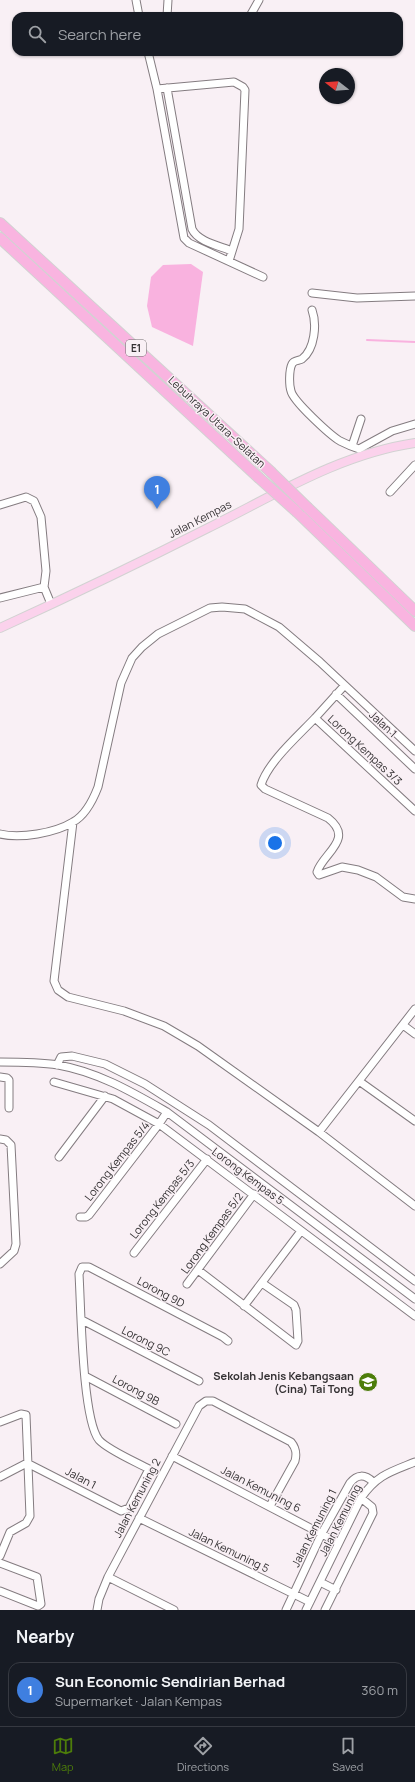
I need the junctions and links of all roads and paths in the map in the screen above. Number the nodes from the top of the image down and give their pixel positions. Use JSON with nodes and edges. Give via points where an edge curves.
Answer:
{"nodes":[{"id":1,"x":136,"y":0,"type":"edge"},
{"id":2,"x":168,"y":0,"type":"edge"},
{"id":3,"x":259,"y":0,"type":"edge"},
{"id":4,"x":138,"y":12,"type":"edge"},
{"id":5,"x":167,"y":12,"type":"edge"},
{"id":6,"x":252,"y":12,"type":"edge"},
{"id":7,"x":149,"y":56,"type":"edge"},
{"id":8,"x":167,"y":88,"type":"junction"},
{"id":9,"x":157,"y":89,"type":"junction"},
{"id":10,"x":0,"y":223,"type":"edge"},
{"id":11,"x":0,"y":238,"type":"edge"},
{"id":12,"x":232,"y":251,"type":"junction"},
{"id":13,"x":229,"y":261,"type":"junction"},
{"id":14,"x":262,"y":277,"type":"dead end"},
{"id":15,"x":312,"y":293,"type":"dead end"},
{"id":16,"x":415,"y":296,"type":"edge"},
{"id":17,"x":312,"y":310,"type":"dead end"},
{"id":18,"x":361,"y":419,"type":"dead end"},
{"id":19,"x":415,"y":424,"type":"edge"},
{"id":20,"x":415,"y":443,"type":"edge"},
{"id":21,"x":352,"y":446,"type":"junction"},
{"id":22,"x":360,"y":452,"type":"junction"},
{"id":23,"x":415,"y":465,"type":"edge"},
{"id":24,"x":390,"y":492,"type":"dead end"},
{"id":25,"x":0,"y":505,"type":"edge"},
{"id":26,"x":44,"y":587,"type":"junction"},
{"id":27,"x":0,"y":598,"type":"edge"},
{"id":28,"x":51,"y":604,"type":"junction"},
{"id":29,"x":415,"y":611,"type":"edge"},
{"id":30,"x":415,"y":626,"type":"edge"},
{"id":31,"x":0,"y":628,"type":"edge"},
{"id":32,"x":344,"y":686,"type":"junction"},
{"id":33,"x":336,"y":694,"type":"junction"},
{"id":34,"x":315,"y":718,"type":"junction"},
{"id":35,"x":415,"y":751,"type":"edge"},
{"id":36,"x":415,"y":769,"type":"edge"},
{"id":37,"x":415,"y":811,"type":"edge"},
{"id":38,"x":73,"y":822,"type":"junction"},
{"id":39,"x":0,"y":834,"type":"edge"},
{"id":40,"x":415,"y":899,"type":"edge"},
{"id":41,"x":415,"y":1009,"type":"edge"},
{"id":42,"x":403,"y":1025,"type":"junction"},
{"id":43,"x":415,"y":1034,"type":"edge"},
{"id":44,"x":0,"y":1062,"type":"edge"},
{"id":45,"x":57,"y":1065,"type":"junction"},
{"id":46,"x":0,"y":1077,"type":"edge"},
{"id":47,"x":359,"y":1081,"type":"junction"},
{"id":48,"x":54,"y":1082,"type":"dead end"},
{"id":49,"x":105,"y":1096,"type":"junction"},
{"id":50,"x":9,"y":1108,"type":"dead end"},
{"id":51,"x":167,"y":1112,"type":"junction"},
{"id":52,"x":415,"y":1121,"type":"edge"},
{"id":53,"x":159,"y":1124,"type":"junction"},
{"id":54,"x":319,"y":1132,"type":"junction"},
{"id":55,"x":0,"y":1139,"type":"edge"},
{"id":56,"x":59,"y":1156,"type":"dead end"},
{"id":57,"x":207,"y":1160,"type":"junction"},
{"id":58,"x":254,"y":1194,"type":"junction"},
{"id":59,"x":415,"y":1206,"type":"edge"},
{"id":60,"x":80,"y":1217,"type":"dead end"},
{"id":61,"x":301,"y":1231,"type":"junction"},
{"id":62,"x":134,"y":1253,"type":"dead end"},
{"id":63,"x":0,"y":1264,"type":"edge"},
{"id":64,"x":198,"y":1270,"type":"junction"},
{"id":65,"x":415,"y":1281,"type":"edge"},
{"id":66,"x":262,"y":1283,"type":"junction"},
{"id":67,"x":187,"y":1284,"type":"dead end"},
{"id":68,"x":415,"y":1299,"type":"edge"},
{"id":69,"x":244,"y":1306,"type":"junction"},
{"id":70,"x":415,"y":1316,"type":"edge"},
{"id":71,"x":82,"y":1320,"type":"junction"},
{"id":72,"x":228,"y":1341,"type":"dead end"},
{"id":73,"x":85,"y":1376,"type":"junction"},
{"id":74,"x":199,"y":1380,"type":"dead end"},
{"id":75,"x":0,"y":1422,"type":"edge"},
{"id":76,"x":176,"y":1424,"type":"dead end"},
{"id":77,"x":172,"y":1456,"type":"junction"},
{"id":78,"x":415,"y":1462,"type":"edge"},
{"id":79,"x":27,"y":1463,"type":"junction"},
{"id":80,"x":0,"y":1477,"type":"edge"},
{"id":81,"x":373,"y":1482,"type":"junction"},
{"id":82,"x":361,"y":1498,"type":"junction"},
{"id":83,"x":270,"y":1506,"type":"junction"},
{"id":84,"x":139,"y":1518,"type":"junction"},
{"id":85,"x":322,"y":1533,"type":"junction"},
{"id":86,"x":339,"y":1543,"type":"junction"},
{"id":87,"x":0,"y":1556,"type":"edge"},
{"id":88,"x":0,"y":1563,"type":"edge"},
{"id":89,"x":108,"y":1577,"type":"junction"},
{"id":90,"x":320,"y":1582,"type":"junction"},
{"id":91,"x":336,"y":1590,"type":"junction"},
{"id":92,"x":0,"y":1591,"type":"edge"},
{"id":93,"x":293,"y":1594,"type":"junction"},
{"id":94,"x":310,"y":1602,"type":"junction"},
{"id":95,"x":97,"y":1610,"type":"edge"},
{"id":96,"x":174,"y":1610,"type":"edge"},
{"id":97,"x":286,"y":1610,"type":"edge"},
{"id":98,"x":306,"y":1610,"type":"edge"},
{"id":99,"x":325,"y":1610,"type":"edge"}],
"edges":[{"from":1,"to":4,"type":"street"},
{"from":2,"to":5,"type":"street"},
{"from":3,"to":6,"type":"street"},
{"from":7,"to":9,"type":"street"},
{"from":8,"to":9,"type":"street"},
{"from":8,"to":12,"type":"street","via":[[192,229],[199,238]]},
{"from":8,"to":12,"type":"street","via":[[234,82],[245,90],[239,229]]},
{"from":9,"to":13,"type":"street","via":[[183,236],[189,243]]},
{"from":10,"to":29,"type":"highway","name":"Lebuhraya Utara–Selatan","number":"E1","bridge":true,"via":[[271,472]]},
{"from":11,"to":30,"type":"highway","name":"Lebuhraya Utara–Selatan","number":"E1","bridge":true,"via":[[297,512]]},
{"from":12,"to":13,"type":"street"},
{"from":13,"to":14,"type":"street"},
{"from":15,"to":16,"type":"street","via":[[356,298]]},
{"from":17,"to":21,"type":"street","via":[[312,342],[306,355],[292,365],[290,391],[333,436]]},
{"from":18,"to":21,"type":"street"},
{"from":19,"to":22,"type":"street","via":[[392,431]]},
{"from":20,"to":22,"type":"main road","name":"Jalan Kempas"},
{"from":21,"to":22,"type":"street"},
{"from":22,"to":28,"type":"main road","name":"Jalan Kempas"},
{"from":23,"to":24,"type":"street"},
{"from":25,"to":26,"type":"street","via":[[26,497],[34,501],[41,517]]},
{"from":26,"to":27,"type":"street"},
{"from":26,"to":28,"type":"street"},
{"from":28,"to":31,"type":"main road","name":"Jalan Kempas"},
{"from":32,"to":33,"type":"street","name":"Lorong Kempas 3/3"},
{"from":32,"to":35,"type":"street"},
{"from":32,"to":38,"type":"street","via":[[279,627],[245,609],[229,606],[210,608],[158,634],[142,647],[125,670],[94,799],[87,810]]},
{"from":33,"to":34,"type":"street","name":"Lorong Kempas 3/3"},
{"from":33,"to":36,"type":"street","name":"Jalan 1"},
{"from":34,"to":37,"type":"street","name":"Lorong Kempas 3/3"},
{"from":34,"to":40,"type":"street","via":[[278,757],[261,785],[334,822],[338,830],[338,842],[320,865],[318,875],[342,867],[358,870],[376,877],[403,897]]},
{"from":38,"to":39,"type":"street","via":[[31,835]]},
{"from":38,"to":54,"type":"street","via":[[54,981],[58,990],[68,997],[124,1011],[164,1026],[198,1046]]},
{"from":41,"to":42,"type":"street"},
{"from":42,"to":43,"type":"street"},
{"from":42,"to":47,"type":"street"},
{"from":44,"to":45,"type":"street"},
{"from":45,"to":51,"type":"street","via":[[104,1079]]},
{"from":45,"to":65,"type":"street","via":[[61,1057],[72,1056],[110,1066],[145,1084],[209,1125]]},
{"from":46,"to":50,"type":"street","via":[[8,1080]]},
{"from":47,"to":52,"type":"street"},
{"from":47,"to":54,"type":"street"},
{"from":48,"to":49,"type":"street","name":"Lorong Kempas 5"},
{"from":49,"to":53,"type":"street","name":"Lorong Kempas 5"},
{"from":49,"to":56,"type":"street"},
{"from":51,"to":53,"type":"street","name":"Lorong Kempas 5/4"},
{"from":51,"to":68,"type":"street"},
{"from":53,"to":57,"type":"street","name":"Lorong Kempas 5"},
{"from":53,"to":60,"type":"street","name":"Lorong Kempas 5/4","via":[[89,1215]]},
{"from":54,"to":59,"type":"street"},
{"from":55,"to":63,"type":"street","via":[[6,1140],[10,1145],[16,1244],[14,1251]]},
{"from":57,"to":58,"type":"street","name":"Lorong Kempas 5"},
{"from":57,"to":62,"type":"street","name":"Lorong Kempas 5/3"},
{"from":58,"to":61,"type":"street","name":"Lorong Kempas 5"},
{"from":58,"to":64,"type":"street","name":"Lorong Kempas 5/2"},
{"from":61,"to":66,"type":"street"},
{"from":61,"to":70,"type":"street","name":"Lorong Kempas 5"},
{"from":64,"to":67,"type":"street","name":"Lorong Kempas 5/2"},
{"from":64,"to":69,"type":"street"},
{"from":66,"to":69,"type":"street"},
{"from":66,"to":69,"type":"street","via":[[294,1305],[298,1343],[294,1344]]},
{"from":71,"to":72,"type":"street","name":"Lorong 9D","via":[[80,1274],[82,1267],[89,1267]]},
{"from":71,"to":73,"type":"street"},
{"from":71,"to":74,"type":"street","name":"Lorong 9C"},
{"from":73,"to":76,"type":"street","name":"Lorong 9B"},
{"from":73,"to":79,"type":"street","name":"Jalan 1","via":[[97,1437],[104,1444],[149,1470],[129,1508],[124,1511],[118,1510]]},
{"from":75,"to":79,"type":"street","via":[[22,1414],[26,1416]]},
{"from":77,"to":83,"type":"street","name":"Jalan Kemuning 6"},
{"from":77,"to":83,"type":"street","name":"Jalan Kemuning 2","via":[[199,1406],[206,1400],[213,1401],[291,1442],[295,1447],[295,1461]]},
{"from":77,"to":84,"type":"street","name":"Jalan Kemuning 2"},
{"from":78,"to":81,"type":"street","name":"Jalan Kemuning","via":[[383,1475]]},
{"from":79,"to":80,"type":"street"},
{"from":79,"to":87,"type":"street","via":[[29,1519],[10,1532]]},
{"from":81,"to":82,"type":"street","name":"Jalan Kemuning"},
{"from":81,"to":85,"type":"street","name":"Jalan Kemuning 1","via":[[365,1476],[354,1478]]},
{"from":82,"to":86,"type":"street","name":"Jalan Kemuning"},
{"from":82,"to":91,"type":"street","via":[[372,1507],[373,1513]]},
{"from":83,"to":85,"type":"street","name":"Jalan Kemuning 6"},
{"from":84,"to":89,"type":"street","name":"Jalan Kemuning 2"},
{"from":84,"to":93,"type":"street","name":"Jalan Kemuning 5"},
{"from":85,"to":86,"type":"street","name":"Jalan Kemuning 6"},
{"from":85,"to":93,"type":"street","name":"Jalan Kemuning 1"},
{"from":86,"to":90,"type":"street","name":"Jalan Kemuning"},
{"from":88,"to":92,"type":"street","via":[[38,1577],[40,1605]]},
{"from":89,"to":95,"type":"street","name":"Jalan Kemuning 2"},
{"from":89,"to":96,"type":"street"},
{"from":90,"to":91,"type":"street"},
{"from":90,"to":94,"type":"street","name":"Jalan Kemuning"},
{"from":91,"to":99,"type":"street"},
{"from":93,"to":94,"type":"street","name":"Jalan Kemuning 5"},
{"from":93,"to":97,"type":"street","name":"Jalan Kemuning 1"},
{"from":94,"to":98,"type":"street","name":"Jalan Kemuning"}]}
